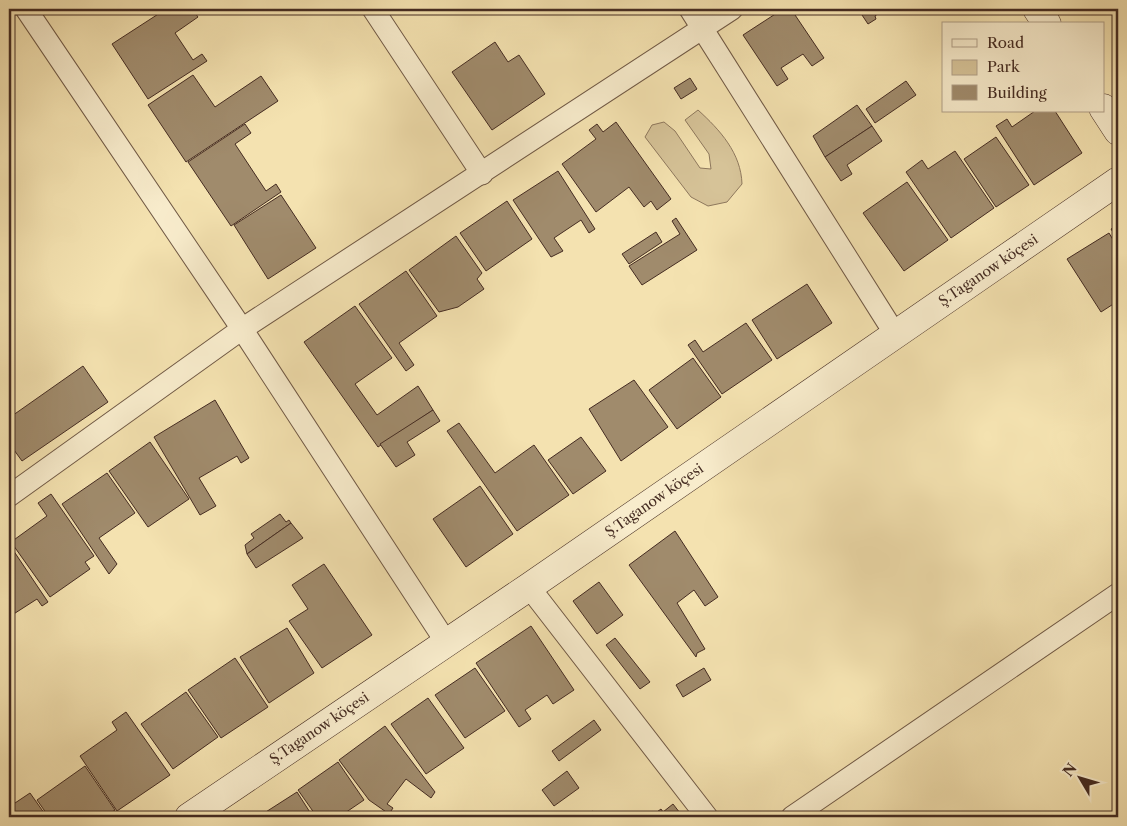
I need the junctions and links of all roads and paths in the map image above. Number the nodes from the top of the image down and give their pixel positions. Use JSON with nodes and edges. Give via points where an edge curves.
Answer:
{"nodes":[{"id":1,"x":26,"y":9,"type":"edge"},
{"id":2,"x":373,"y":9,"type":"edge"},
{"id":3,"x":690,"y":9,"type":"edge"},
{"id":4,"x":732,"y":9,"type":"edge"},
{"id":5,"x":1037,"y":9,"type":"edge"},
{"id":6,"x":1046,"y":22,"type":"edge"},
{"id":7,"x":703,"y":29,"type":"junction"},
{"id":8,"x":1104,"y":110,"type":"edge"},
{"id":9,"x":1118,"y":131,"type":"edge"},
{"id":10,"x":482,"y":174,"type":"junction"},
{"id":11,"x":1118,"y":181,"type":"edge"},
{"id":12,"x":242,"y":329,"type":"junction"},
{"id":13,"x":895,"y":334,"type":"junction"},
{"id":14,"x":9,"y":496,"type":"edge"},
{"id":15,"x":529,"y":587,"type":"junction"},
{"id":16,"x":1118,"y":594,"type":"edge"},
{"id":17,"x":446,"y":642,"type":"junction"},
{"id":18,"x":804,"y":814,"type":"edge"},
{"id":19,"x":189,"y":817,"type":"edge"},
{"id":20,"x":707,"y":817,"type":"edge"}],
"edges":[{"from":1,"to":12,"type":"street"},
{"from":2,"to":10,"type":"street"},
{"from":3,"to":7,"type":"street"},
{"from":4,"to":7,"type":"street"},
{"from":5,"to":6,"type":"street"},
{"from":7,"to":10,"type":"street"},
{"from":7,"to":13,"type":"street"},
{"from":8,"to":9,"type":"street"},
{"from":10,"to":12,"type":"street"},
{"from":11,"to":13,"type":"street","name":"Ş.Taganow köçesi"},
{"from":12,"to":14,"type":"street"},
{"from":12,"to":17,"type":"street"},
{"from":13,"to":15,"type":"street","name":"Ş.Taganow köçesi"},
{"from":15,"to":17,"type":"street","name":"Ş.Taganow köçesi"},
{"from":15,"to":20,"type":"street"},
{"from":16,"to":18,"type":"street"},
{"from":17,"to":19,"type":"street","name":"Ş.Taganow köçesi"}]}
